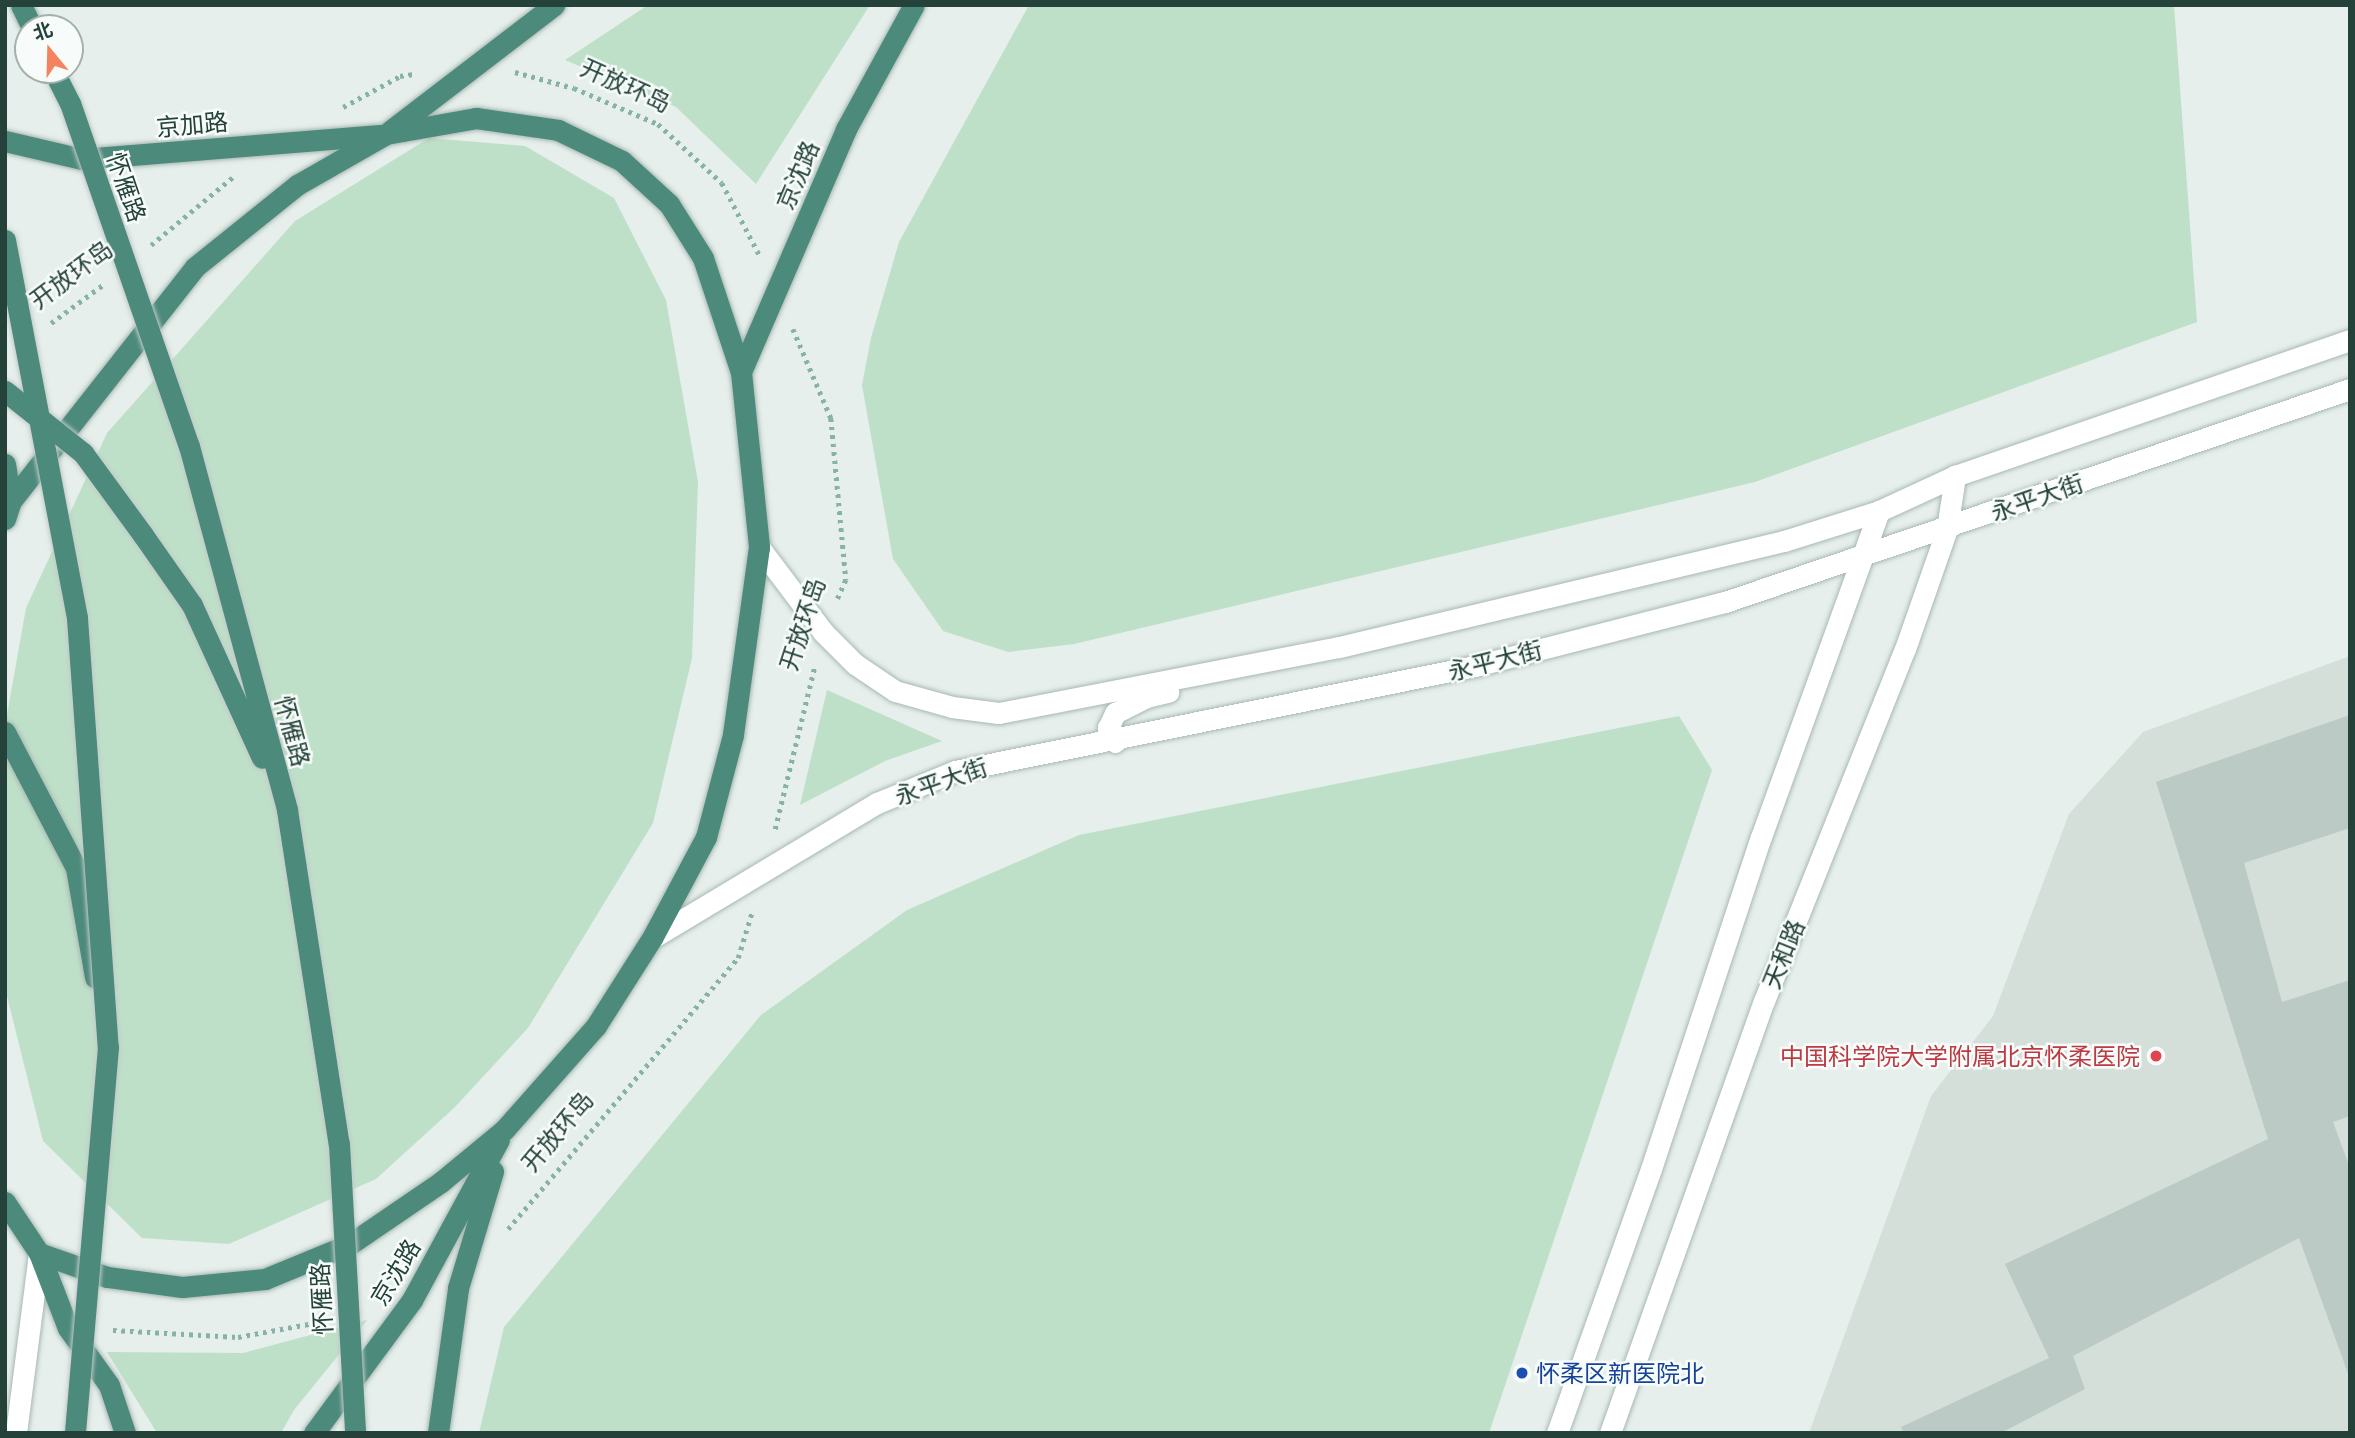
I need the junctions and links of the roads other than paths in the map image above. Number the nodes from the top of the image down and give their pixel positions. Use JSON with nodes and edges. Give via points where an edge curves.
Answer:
{"nodes":[{"id":1,"x":554,"y":5,"type":"edge"},
{"id":2,"x":914,"y":5,"type":"edge"},
{"id":3,"x":60,"y":84,"type":"edge"},
{"id":4,"x":386,"y":134,"type":"junction"},
{"id":5,"x":5,"y":141,"type":"edge"},
{"id":6,"x":5,"y":240,"type":"edge"},
{"id":7,"x":2350,"y":340,"type":"edge"},
{"id":8,"x":741,"y":372,"type":"junction"},
{"id":9,"x":2350,"y":389,"type":"edge"},
{"id":10,"x":5,"y":391,"type":"edge"},
{"id":11,"x":5,"y":464,"type":"edge"},
{"id":12,"x":1955,"y":476,"type":"junction"},
{"id":13,"x":8,"y":510,"type":"edge"},
{"id":14,"x":1879,"y":511,"type":"junction"},
{"id":15,"x":1947,"y":529,"type":"junction"},
{"id":16,"x":759,"y":547,"type":"junction"},
{"id":17,"x":1858,"y":560,"type":"junction"},
{"id":18,"x":1339,"y":647,"type":"junction"},
{"id":19,"x":5,"y":732,"type":"edge"},
{"id":20,"x":1115,"y":742,"type":"junction"},
{"id":21,"x":287,"y":810,"type":"junction"},
{"id":22,"x":652,"y":938,"type":"junction"},
{"id":23,"x":108,"y":1047,"type":"junction"},
{"id":24,"x":505,"y":1129,"type":"junction"},
{"id":25,"x":5,"y":1202,"type":"edge"},
{"id":26,"x":39,"y":1253,"type":"junction"},
{"id":27,"x":16,"y":1433,"type":"edge"},
{"id":28,"x":75,"y":1433,"type":"edge"},
{"id":29,"x":125,"y":1433,"type":"edge"},
{"id":30,"x":314,"y":1433,"type":"edge"},
{"id":31,"x":355,"y":1433,"type":"edge"},
{"id":32,"x":438,"y":1433,"type":"edge"},
{"id":33,"x":1557,"y":1433,"type":"edge"},
{"id":34,"x":1610,"y":1433,"type":"edge"}],
"edges":[{"from":1,"to":4,"type":"highway"},
{"from":2,"to":8,"type":"highway","name":"京沈路","via":[[846,129]]},
{"from":3,"to":21,"type":"highway","name":"怀雁路","bridge":true,"via":[[189,446]]},
{"from":4,"to":5,"type":"highway","name":"京加路","via":[[82,159]]},
{"from":4,"to":8,"type":"highway","name":"开放环岛","via":[[475,118],[558,130],[622,161],[669,204],[703,257]]},
{"from":4,"to":13,"type":"highway","name":"开放环岛","via":[[297,185],[195,267]]},
{"from":6,"to":23,"type":"highway","bridge":true,"via":[[77,618]]},
{"from":7,"to":12,"type":"main road","name":"永平大街"},
{"from":8,"to":16,"type":"highway","name":"开放环岛"},
{"from":9,"to":15,"type":"main road","name":"永平大街"},
{"from":10,"to":21,"type":"highway","bridge":true,"via":[[83,453],[192,605]]},
{"from":11,"to":13,"type":"highway"},
{"from":12,"to":14,"type":"main road","name":"永平大街"},
{"from":12,"to":15,"type":"main road","name":"天和路"},
{"from":14,"to":17,"type":"main road"},
{"from":14,"to":18,"type":"main road","name":"永平大街","via":[[1784,541]]},
{"from":15,"to":17,"type":"main road","name":"永平大街"},
{"from":15,"to":34,"type":"main road","name":"天和路","via":[[1905,649],[1764,1001]]},
{"from":16,"to":18,"type":"main road","name":"永平大街","via":[[823,632],[855,664],[895,691],[952,707],[999,713]]},
{"from":16,"to":22,"type":"highway","name":"开放环岛","via":[[733,735],[706,837]]},
{"from":17,"to":20,"type":"main road","name":"永平大街","via":[[1725,602],[1475,666]]},
{"from":17,"to":33,"type":"main road"},
{"from":18,"to":20,"type":"main road","via":[[1228,680],[1146,697],[1115,713],[1108,728]]},
{"from":19,"to":23,"type":"highway","bridge":true,"via":[[76,868]]},
{"from":20,"to":22,"type":"main road","name":"永平大街","via":[[955,771],[877,803]]},
{"from":21,"to":31,"type":"highway","name":"怀雁路","bridge":true,"via":[[338,1144]]},
{"from":22,"to":24,"type":"highway","name":"开放环岛","via":[[596,1026]]},
{"from":23,"to":28,"type":"highway","bridge":true},
{"from":24,"to":26,"type":"highway","name":"开放环岛","via":[[442,1182],[350,1244],[265,1279],[182,1287],[107,1277]]},
{"from":24,"to":30,"type":"highway","name":"京沈路","via":[[412,1300]]},
{"from":24,"to":32,"type":"highway","via":[[458,1288]]},
{"from":25,"to":26,"type":"highway"},
{"from":26,"to":27,"type":"main road"},
{"from":26,"to":29,"type":"highway","via":[[68,1328],[109,1385]]}]}
